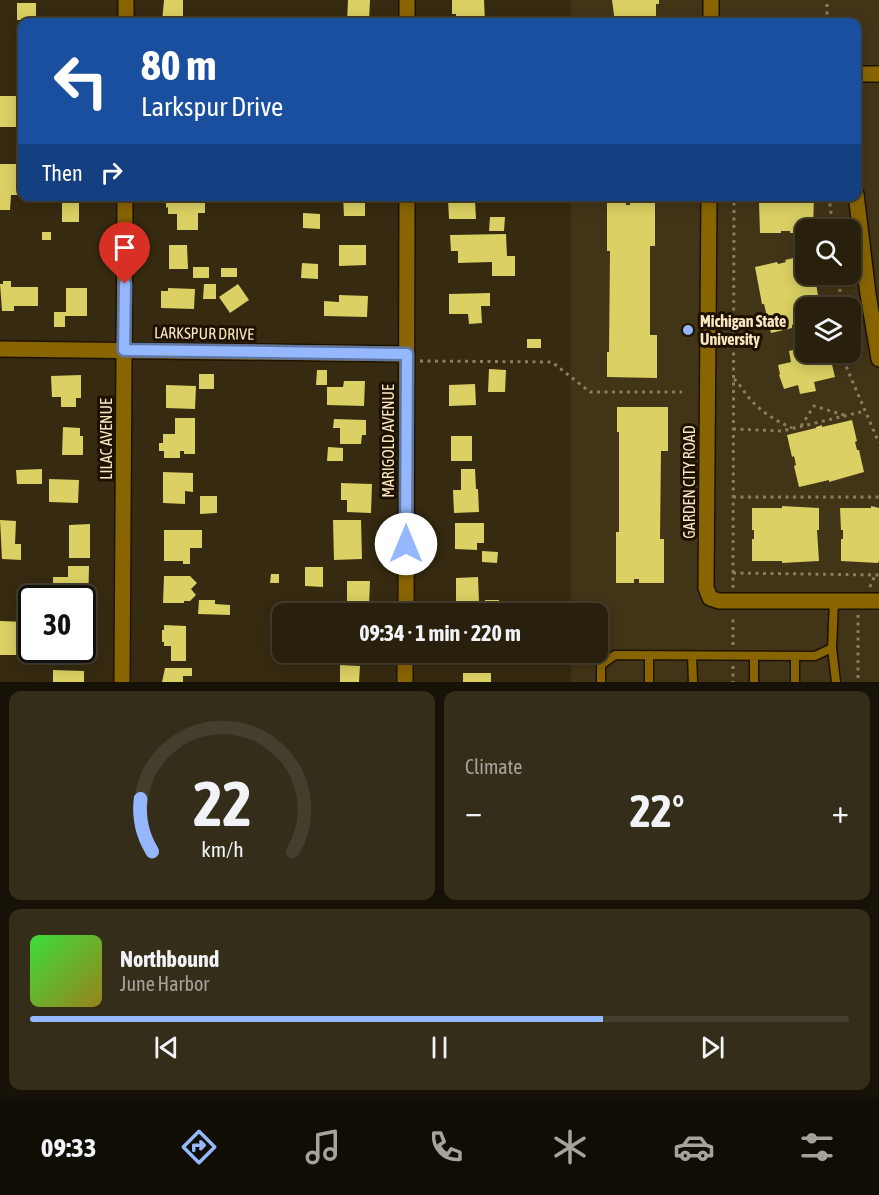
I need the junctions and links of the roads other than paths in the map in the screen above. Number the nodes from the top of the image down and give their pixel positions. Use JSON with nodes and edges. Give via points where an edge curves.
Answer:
{"nodes":[{"id":1,"x":126,"y":0,"type":"edge"},
{"id":2,"x":407,"y":0,"type":"edge"},
{"id":3,"x":711,"y":0,"type":"edge"},
{"id":4,"x":126,"y":18,"type":"edge"},
{"id":5,"x":407,"y":18,"type":"edge"},
{"id":6,"x":711,"y":18,"type":"edge"},
{"id":7,"x":861,"y":74,"type":"edge"},
{"id":8,"x":879,"y":74,"type":"edge"},
{"id":9,"x":125,"y":201,"type":"edge"},
{"id":10,"x":407,"y":201,"type":"edge"},
{"id":11,"x":709,"y":201,"type":"edge"},
{"id":12,"x":857,"y":201,"type":"edge"},
{"id":13,"x":0,"y":349,"type":"edge"},
{"id":14,"x":124,"y":350,"type":"junction"},
{"id":15,"x":878,"y":351,"type":"edge"},
{"id":16,"x":407,"y":357,"type":"junction"},
{"id":17,"x":834,"y":601,"type":"junction"},
{"id":18,"x":879,"y":601,"type":"edge"},
{"id":19,"x":406,"y":603,"type":"edge"},
{"id":20,"x":832,"y":648,"type":"junction"},
{"id":21,"x":649,"y":655,"type":"junction"},
{"id":22,"x":692,"y":656,"type":"junction"},
{"id":23,"x":754,"y":656,"type":"junction"},
{"id":24,"x":795,"y":656,"type":"junction"},
{"id":25,"x":405,"y":663,"type":"edge"},
{"id":26,"x":122,"y":682,"type":"edge"},
{"id":27,"x":405,"y":682,"type":"edge"},
{"id":28,"x":601,"y":682,"type":"edge"},
{"id":29,"x":649,"y":682,"type":"edge"},
{"id":30,"x":693,"y":682,"type":"edge"},
{"id":31,"x":754,"y":682,"type":"edge"},
{"id":32,"x":795,"y":682,"type":"edge"},
{"id":33,"x":836,"y":682,"type":"edge"}],
"edges":[{"from":1,"to":4,"type":"street"},
{"from":2,"to":5,"type":"street"},
{"from":3,"to":6,"type":"street"},
{"from":7,"to":8,"type":"street"},
{"from":9,"to":14,"type":"street","name":"LILAC AVENUE"},
{"from":10,"to":16,"type":"street","name":"MARIGOLD AVENUE"},
{"from":11,"to":17,"type":"street","name":"GARDEN CITY ROAD","via":[[706,588],[710,598],[719,601]]},
{"from":12,"to":15,"type":"street"},
{"from":13,"to":14,"type":"street","name":"LARKSPUR DRIVE"},
{"from":14,"to":16,"type":"street","name":"LARKSPUR DRIVE"},
{"from":14,"to":26,"type":"street","name":"LILAC AVENUE"},
{"from":16,"to":19,"type":"street","name":"MARIGOLD AVENUE"},
{"from":17,"to":18,"type":"street","name":"GARDEN CITY ROAD"},
{"from":17,"to":20,"type":"lane"},
{"from":20,"to":24,"type":"lane","via":[[815,656]]},
{"from":20,"to":33,"type":"lane"},
{"from":21,"to":22,"type":"lane"},
{"from":21,"to":28,"type":"lane","via":[[615,655],[601,665]]},
{"from":21,"to":29,"type":"lane"},
{"from":22,"to":23,"type":"lane"},
{"from":22,"to":30,"type":"lane"},
{"from":23,"to":24,"type":"lane"},
{"from":23,"to":31,"type":"lane"},
{"from":24,"to":32,"type":"lane"},
{"from":25,"to":27,"type":"street"}]}
